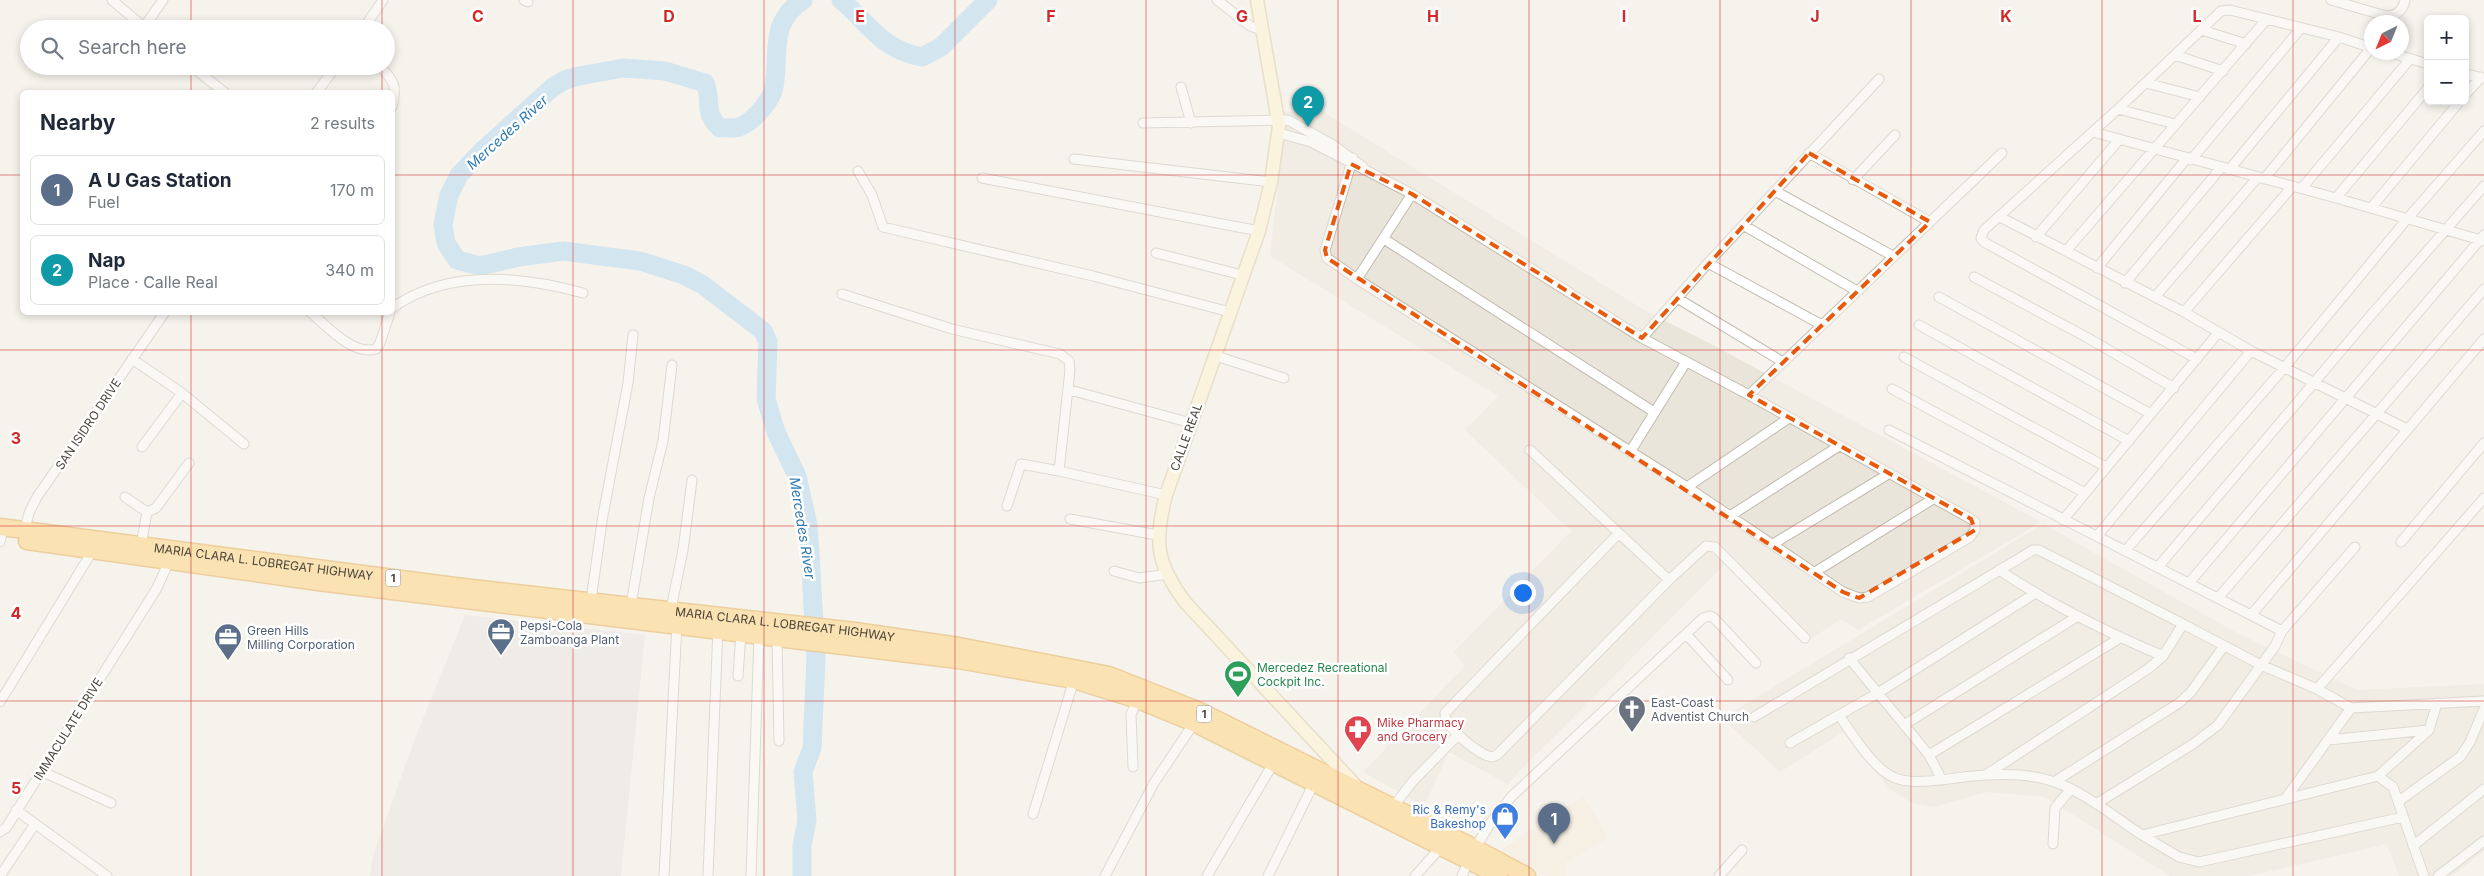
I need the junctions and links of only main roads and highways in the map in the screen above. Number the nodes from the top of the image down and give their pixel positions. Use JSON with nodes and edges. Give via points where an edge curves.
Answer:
{"nodes":[{"id":1,"x":1,"y":534,"type":"edge"},
{"id":2,"x":23,"y":535,"type":"junction"},
{"id":3,"x":171,"y":554,"type":"junction"},
{"id":4,"x":220,"y":561,"type":"junction"},
{"id":5,"x":674,"y":617,"type":"junction"},
{"id":6,"x":718,"y":622,"type":"junction"},
{"id":7,"x":784,"y":633,"type":"junction"},
{"id":8,"x":854,"y":639,"type":"junction"},
{"id":9,"x":1472,"y":854,"type":"junction"},
{"id":10,"x":1498,"y":876,"type":"edge"},
{"id":11,"x":1527,"y":876,"type":"edge"}],
"edges":[{"from":1,"to":2,"type":"highway","name":"MARIA CLARA L. LOBREGAT HIGHWAY","number":"1"},
{"from":2,"to":3,"type":"highway","name":"MARIA CLARA L. LOBREGAT HIGHWAY","number":"1","via":[[93,550]]},
{"from":2,"to":3,"type":"highway","name":"MARIA CLARA L. LOBREGAT HIGHWAY","number":"1","via":[[141,545]]},
{"from":3,"to":4,"type":"highway","name":"MARIA CLARA L. LOBREGAT HIGHWAY","number":"1"},
{"from":4,"to":5,"type":"highway","name":"MARIA CLARA L. LOBREGAT HIGHWAY","number":"1","via":[[318,582]]},
{"from":4,"to":5,"type":"highway","name":"MARIA CLARA L. LOBREGAT HIGHWAY","number":"1","via":[[591,600],[631,605]]},
{"from":5,"to":6,"type":"highway","name":"MARIA CLARA L. LOBREGAT HIGHWAY","number":"1"},
{"from":6,"to":7,"type":"highway","name":"MARIA CLARA L. LOBREGAT HIGHWAY","number":"1"},
{"from":6,"to":7,"type":"highway","name":"MARIA CLARA L. LOBREGAT HIGHWAY","number":"1","via":[[741,632],[759,635]]},
{"from":7,"to":8,"type":"highway","name":"MARIA CLARA L. LOBREGAT HIGHWAY","number":"1"},
{"from":8,"to":9,"type":"highway","name":"MARIA CLARA L. LOBREGAT HIGHWAY","number":"1","via":[[1074,680],[1138,700],[1194,723],[1442,846]]},
{"from":8,"to":9,"type":"highway","name":"MARIA CLARA L. LOBREGAT HIGHWAY","number":"1","via":[[960,646],[1109,675],[1200,711],[1393,806]]},
{"from":9,"to":10,"type":"highway","name":"MARIA CLARA L. LOBREGAT HIGHWAY","number":"1"},
{"from":9,"to":11,"type":"highway","name":"MARIA CLARA L. LOBREGAT HIGHWAY","number":"1"}]}
